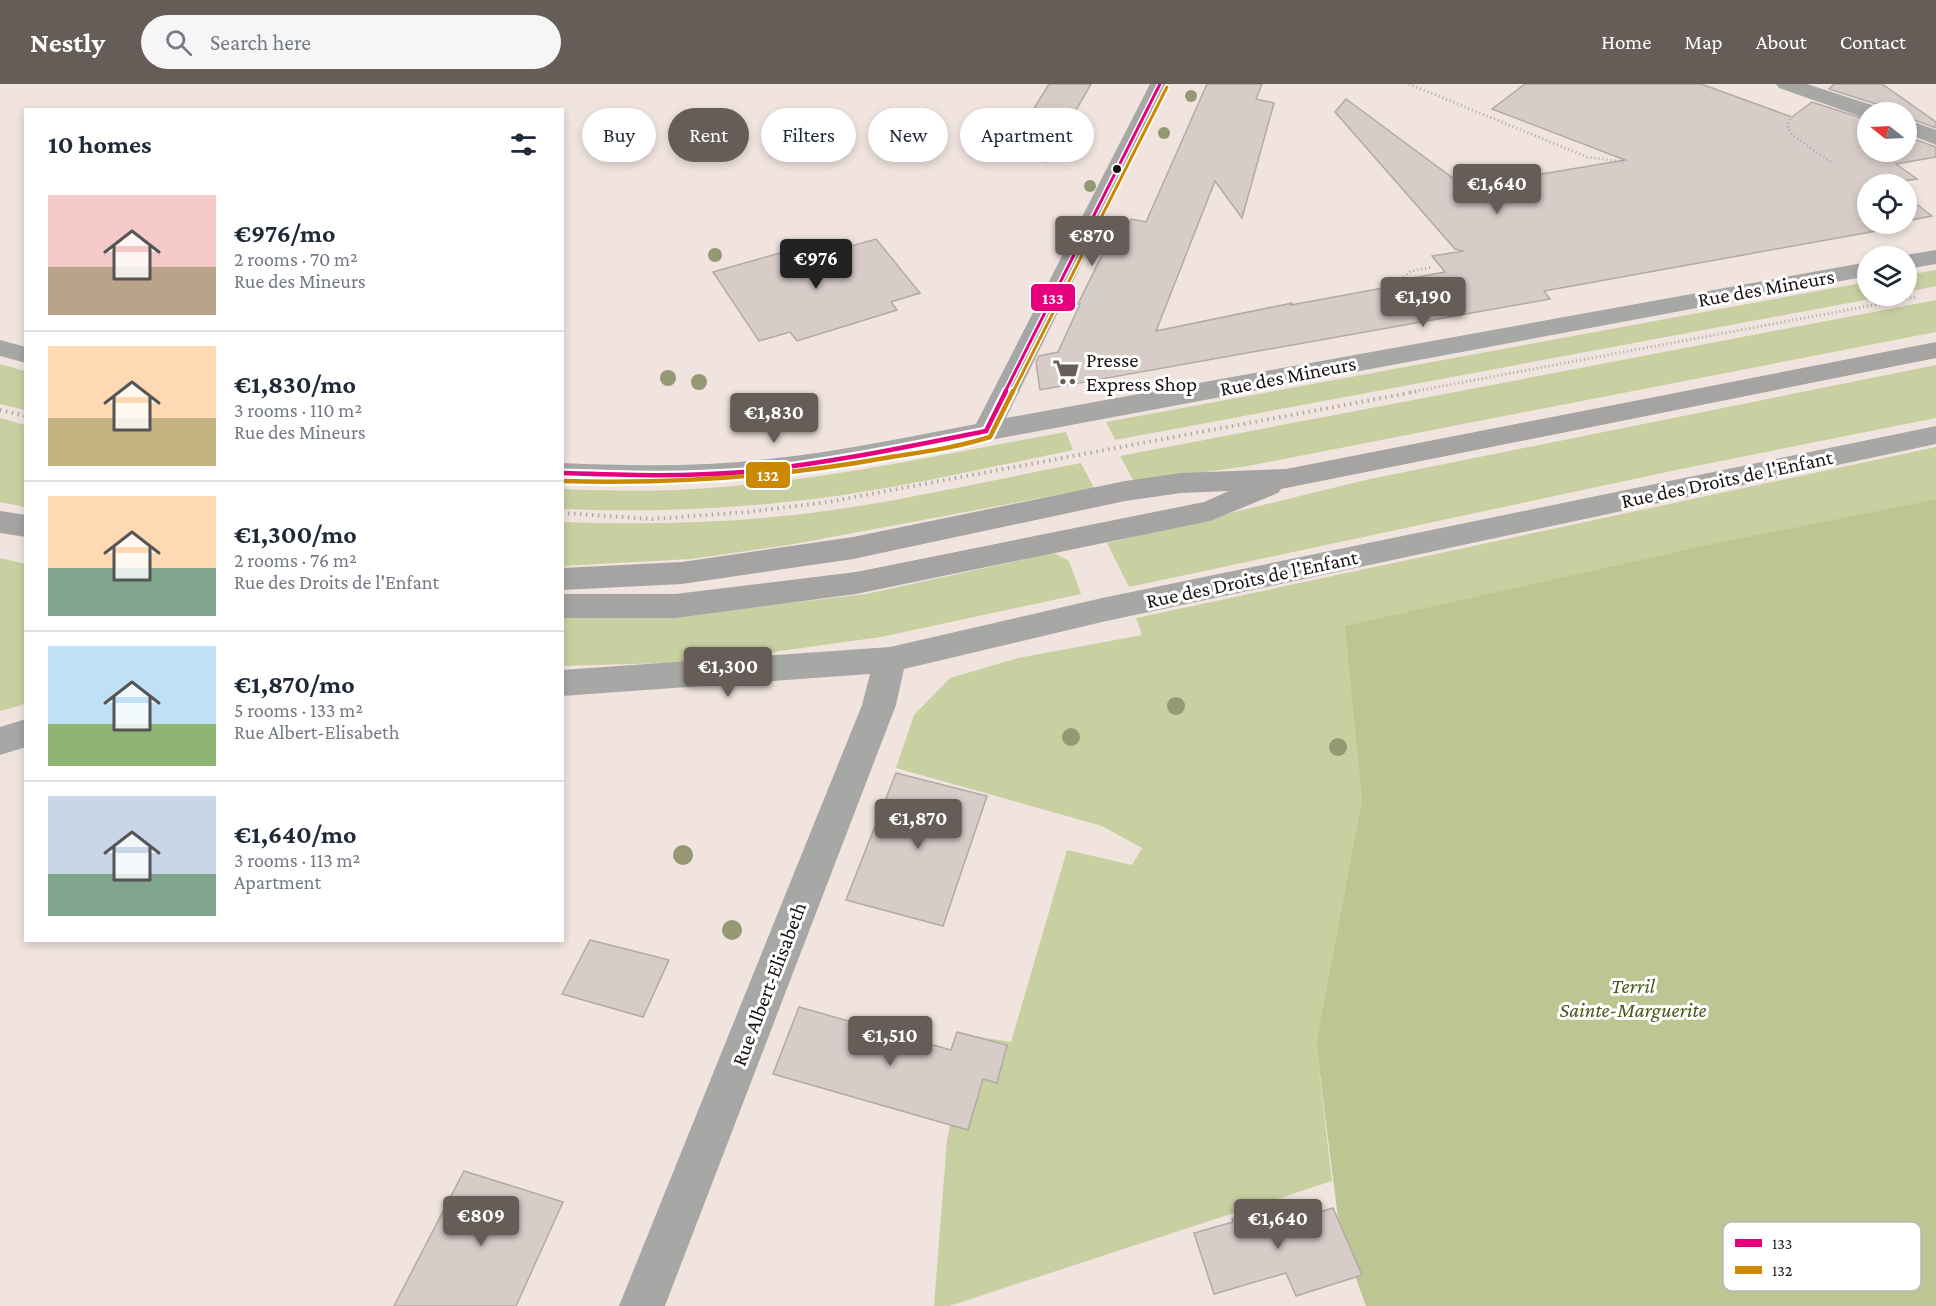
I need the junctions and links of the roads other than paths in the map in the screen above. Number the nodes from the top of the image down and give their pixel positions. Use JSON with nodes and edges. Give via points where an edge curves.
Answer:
{"nodes":[{"id":1,"x":1160,"y":84,"type":"edge"},
{"id":2,"x":1786,"y":84,"type":"edge"},
{"id":3,"x":1857,"y":108,"type":"edge"},
{"id":4,"x":1917,"y":130,"type":"edge"},
{"id":5,"x":1936,"y":138,"type":"edge"},
{"id":6,"x":1936,"y":256,"type":"edge"},
{"id":7,"x":1917,"y":260,"type":"edge"},
{"id":8,"x":1857,"y":271,"type":"edge"},
{"id":9,"x":0,"y":348,"type":"edge"},
{"id":10,"x":1936,"y":350,"type":"edge"},
{"id":11,"x":24,"y":354,"type":"edge"},
{"id":12,"x":986,"y":431,"type":"junction"},
{"id":13,"x":1936,"y":435,"type":"edge"},
{"id":14,"x":564,"y":473,"type":"edge"},
{"id":15,"x":1286,"y":479,"type":"junction"},
{"id":16,"x":0,"y":522,"type":"edge"},
{"id":17,"x":24,"y":526,"type":"edge"},
{"id":18,"x":564,"y":579,"type":"edge"},
{"id":19,"x":564,"y":606,"type":"edge"},
{"id":20,"x":890,"y":660,"type":"junction"},
{"id":21,"x":564,"y":683,"type":"edge"},
{"id":22,"x":24,"y":734,"type":"edge"},
{"id":23,"x":0,"y":741,"type":"edge"},
{"id":24,"x":642,"y":1306,"type":"edge"}],
"edges":[{"from":1,"to":12,"type":"street"},
{"from":2,"to":3,"type":"street"},
{"from":4,"to":5,"type":"street"},
{"from":6,"to":7,"type":"street"},
{"from":8,"to":12,"type":"street","name":"Rue des Mineurs"},
{"from":9,"to":11,"type":"street"},
{"from":10,"to":15,"type":"highway"},
{"from":12,"to":14,"type":"street","name":"Rue des Mineurs","via":[[866,455],[736,472]]},
{"from":13,"to":20,"type":"street","name":"Rue des Droits de l'Enfant","via":[[1102,610]]},
{"from":15,"to":18,"type":"highway","via":[[1181,483],[1125,491],[853,548],[681,573]]},
{"from":15,"to":19,"type":"highway","via":[[1210,511],[856,583],[675,606]]},
{"from":16,"to":17,"type":"highway"},
{"from":20,"to":21,"type":"street","name":"Rue des Droits de l'Enfant"},
{"from":20,"to":24,"type":"street","name":"Rue Albert-Elisabeth","via":[[879,705]]},
{"from":22,"to":23,"type":"street"}]}
